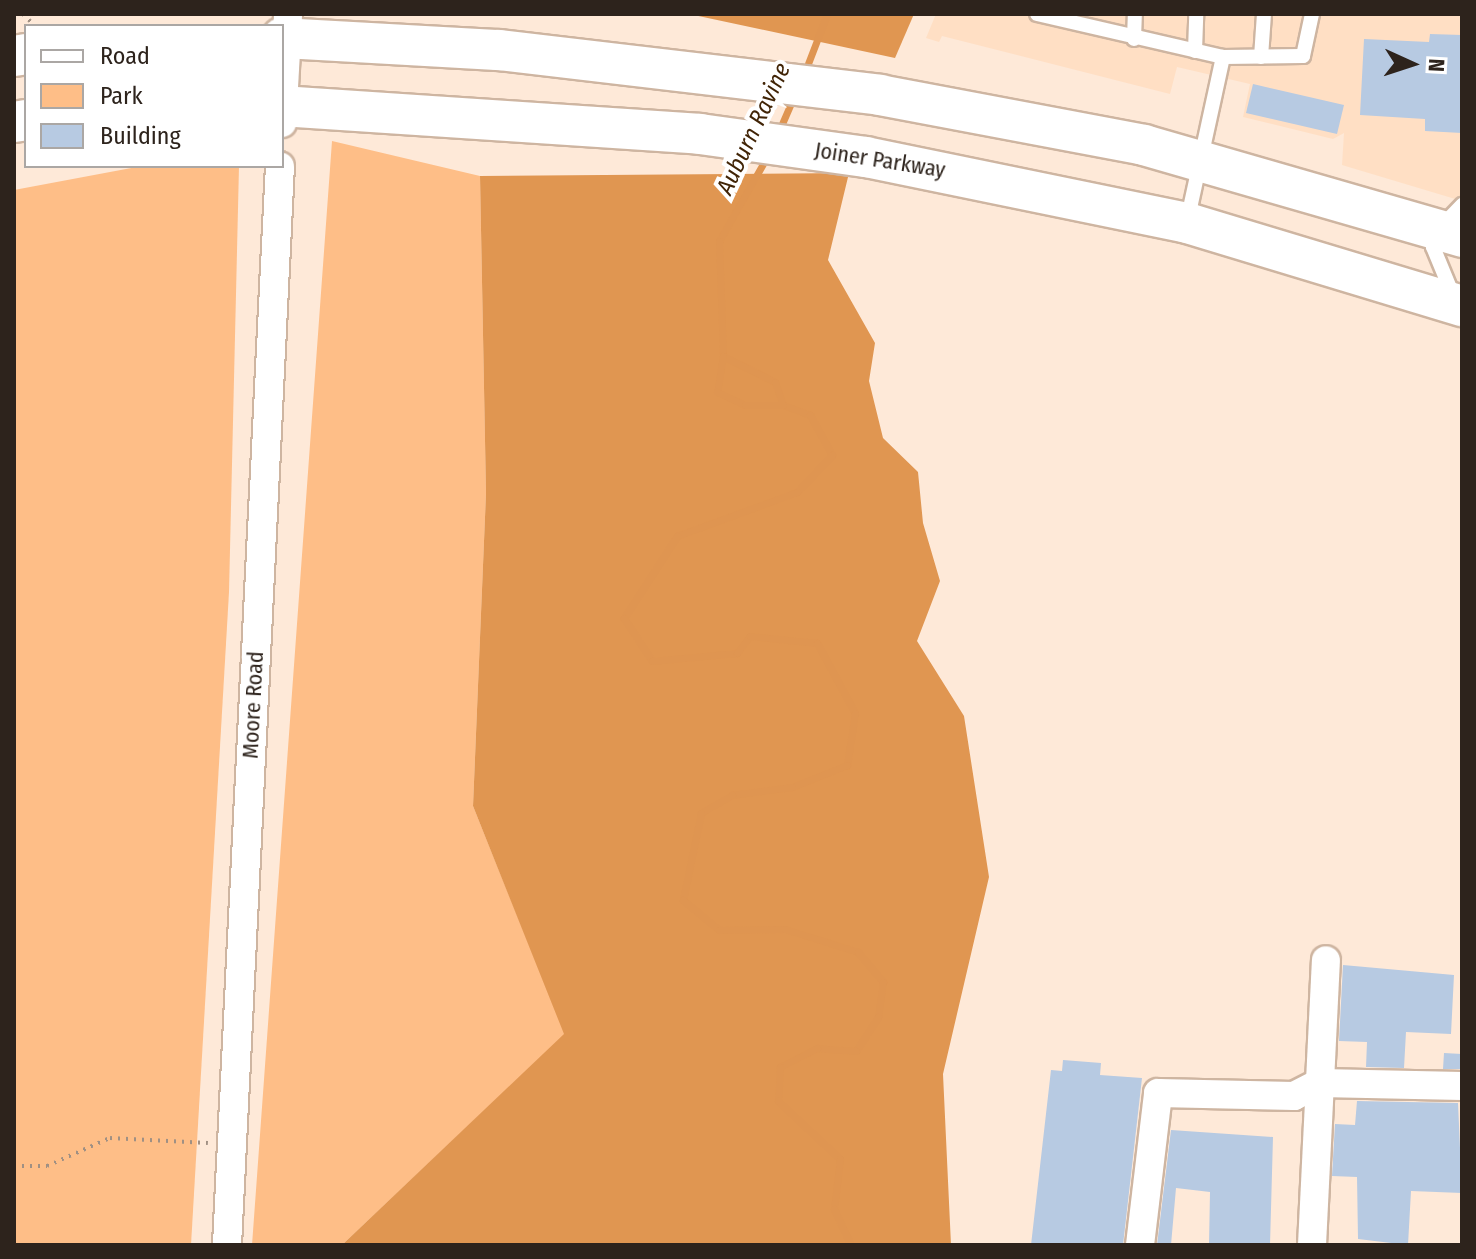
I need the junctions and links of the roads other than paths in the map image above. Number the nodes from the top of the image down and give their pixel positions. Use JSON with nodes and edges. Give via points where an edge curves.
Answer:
{"nodes":[{"id":1,"x":1037,"y":14,"type":"edge"},
{"id":2,"x":1135,"y":14,"type":"edge"},
{"id":3,"x":1196,"y":14,"type":"edge"},
{"id":4,"x":1264,"y":14,"type":"edge"},
{"id":5,"x":1312,"y":14,"type":"edge"},
{"id":6,"x":285,"y":30,"type":"edge"},
{"id":7,"x":1134,"y":39,"type":"junction"},
{"id":8,"x":1195,"y":51,"type":"junction"},
{"id":9,"x":284,"y":55,"type":"edge"},
{"id":10,"x":1223,"y":57,"type":"junction"},
{"id":11,"x":1261,"y":57,"type":"junction"},
{"id":12,"x":284,"y":106,"type":"edge"},
{"id":13,"x":1203,"y":161,"type":"junction"},
{"id":14,"x":280,"y":168,"type":"edge"},
{"id":15,"x":1187,"y":223,"type":"junction"},
{"id":16,"x":1454,"y":224,"type":"edge"},
{"id":17,"x":1461,"y":306,"type":"edge"},
{"id":18,"x":1326,"y":960,"type":"dead end"},
{"id":19,"x":1320,"y":1083,"type":"junction"},
{"id":20,"x":1462,"y":1086,"type":"edge"},
{"id":21,"x":227,"y":1245,"type":"edge"},
{"id":22,"x":1140,"y":1245,"type":"edge"},
{"id":23,"x":1312,"y":1245,"type":"edge"}],
"edges":[{"from":1,"to":7,"type":"lane"},
{"from":2,"to":7,"type":"lane"},
{"from":3,"to":8,"type":"lane"},
{"from":4,"to":11,"type":"lane"},
{"from":5,"to":11,"type":"lane","via":[[1303,56]]},
{"from":6,"to":9,"type":"street"},
{"from":6,"to":13,"type":"main road","via":[[721,73],[880,95]]},
{"from":7,"to":8,"type":"lane"},
{"from":8,"to":10,"type":"lane"},
{"from":10,"to":11,"type":"lane"},
{"from":10,"to":13,"type":"lane"},
{"from":12,"to":15,"type":"main road","name":"Joiner Parkway","via":[[700,134],[866,157]]},
{"from":13,"to":15,"type":"lane"},
{"from":13,"to":16,"type":"main road"},
{"from":14,"to":21,"type":"street","name":"Moore Road"},
{"from":15,"to":17,"type":"main road","name":"Joiner Parkway"},
{"from":16,"to":17,"type":"lane","via":[[1438,273]]},
{"from":18,"to":19,"type":"street"},
{"from":19,"to":20,"type":"street"},
{"from":19,"to":22,"type":"street","via":[[1294,1096],[1158,1093]]},
{"from":19,"to":23,"type":"street"}]}
